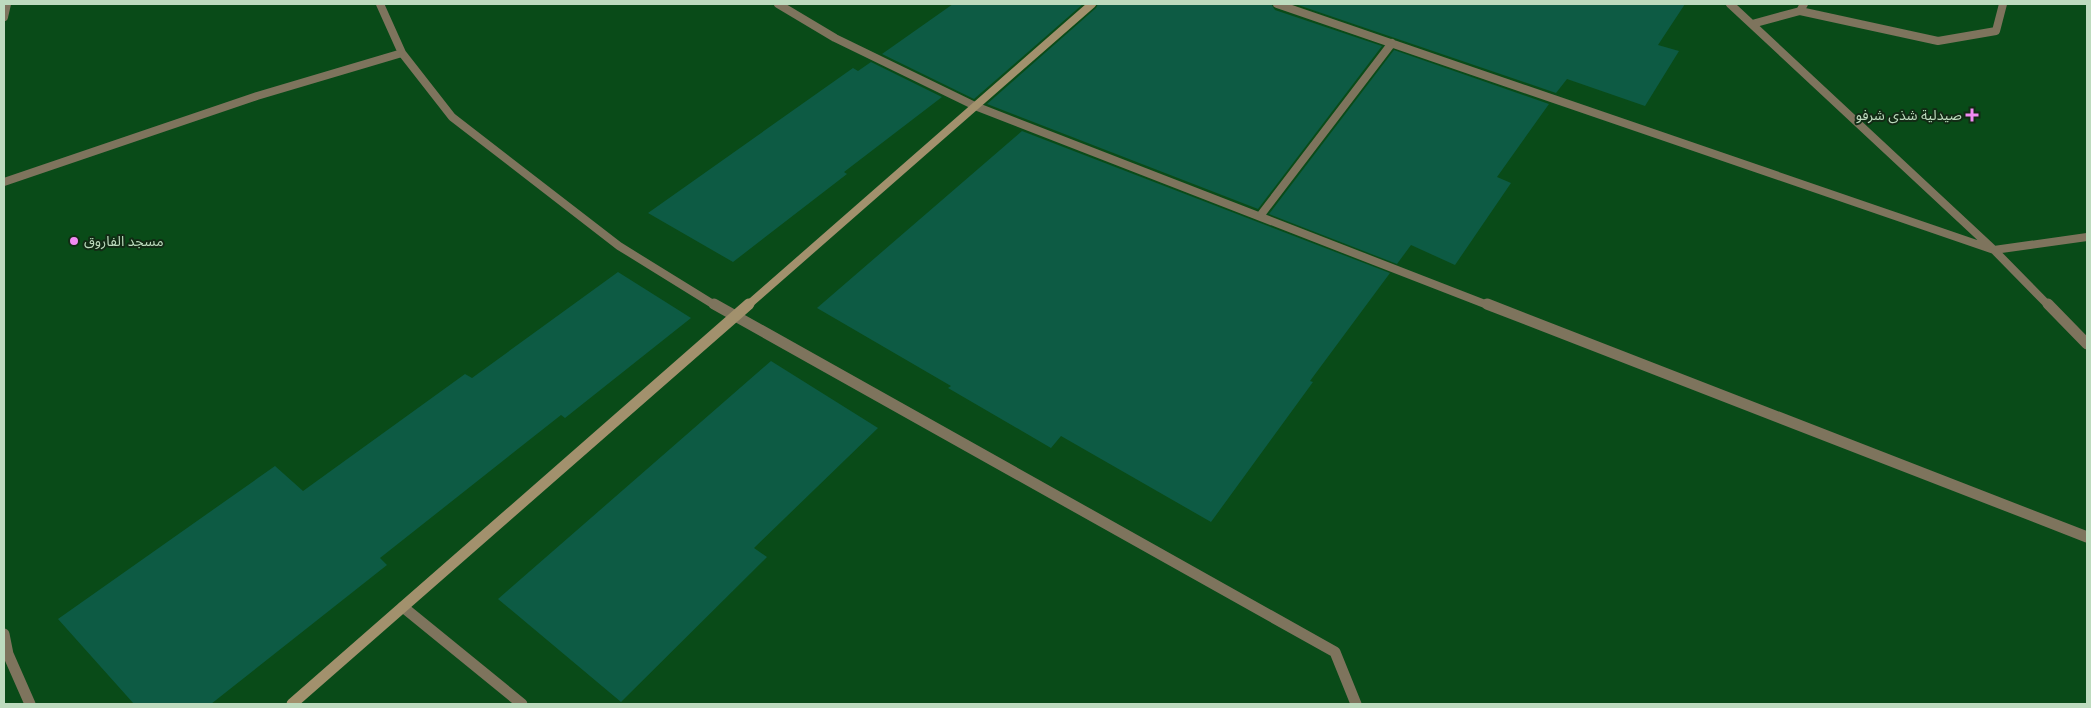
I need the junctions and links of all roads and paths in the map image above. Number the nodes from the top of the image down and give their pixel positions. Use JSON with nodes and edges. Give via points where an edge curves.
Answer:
{"nodes":[{"id":1,"x":7,"y":4,"type":"edge"},
{"id":2,"x":380,"y":4,"type":"edge"},
{"id":3,"x":778,"y":4,"type":"edge"},
{"id":4,"x":1092,"y":4,"type":"edge"},
{"id":5,"x":1277,"y":4,"type":"edge"},
{"id":6,"x":1730,"y":4,"type":"edge"},
{"id":7,"x":2003,"y":4,"type":"edge"},
{"id":8,"x":1802,"y":7,"type":"edge"},
{"id":9,"x":4,"y":17,"type":"edge"},
{"id":10,"x":1752,"y":24,"type":"junction"},
{"id":11,"x":1392,"y":43,"type":"junction"},
{"id":12,"x":402,"y":53,"type":"junction"},
{"id":13,"x":975,"y":106,"type":"junction"},
{"id":14,"x":4,"y":182,"type":"edge"},
{"id":15,"x":1260,"y":216,"type":"junction"},
{"id":16,"x":2087,"y":237,"type":"edge"},
{"id":17,"x":1994,"y":250,"type":"junction"},
{"id":18,"x":735,"y":317,"type":"junction"},
{"id":19,"x":2087,"y":344,"type":"edge"},
{"id":20,"x":2087,"y":537,"type":"edge"},
{"id":21,"x":403,"y":607,"type":"junction"},
{"id":22,"x":4,"y":634,"type":"edge"},
{"id":23,"x":30,"y":704,"type":"edge"},
{"id":24,"x":292,"y":704,"type":"edge"},
{"id":25,"x":522,"y":704,"type":"edge"},
{"id":26,"x":1356,"y":704,"type":"edge"}],
"edges":[{"from":1,"to":9,"type":"street"},
{"from":2,"to":12,"type":"street"},
{"from":3,"to":13,"type":"street","via":[[835,38]]},
{"from":4,"to":13,"type":"main road"},
{"from":5,"to":11,"type":"street"},
{"from":6,"to":10,"type":"street"},
{"from":7,"to":8,"type":"street","via":[[1996,31],[1938,41]]},
{"from":8,"to":10,"type":"street"},
{"from":10,"to":17,"type":"street"},
{"from":11,"to":15,"type":"street"},
{"from":11,"to":17,"type":"street"},
{"from":12,"to":14,"type":"street","via":[[257,96]]},
{"from":12,"to":18,"type":"street","via":[[452,117],[620,246]]},
{"from":13,"to":15,"type":"street"},
{"from":13,"to":18,"type":"main road"},
{"from":15,"to":20,"type":"street"},
{"from":16,"to":17,"type":"street"},
{"from":17,"to":19,"type":"street"},
{"from":18,"to":21,"type":"main road"},
{"from":18,"to":26,"type":"street","via":[[1335,652]]},
{"from":21,"to":24,"type":"main road"},
{"from":21,"to":25,"type":"street"},
{"from":22,"to":23,"type":"street","via":[[8,654]]}]}
